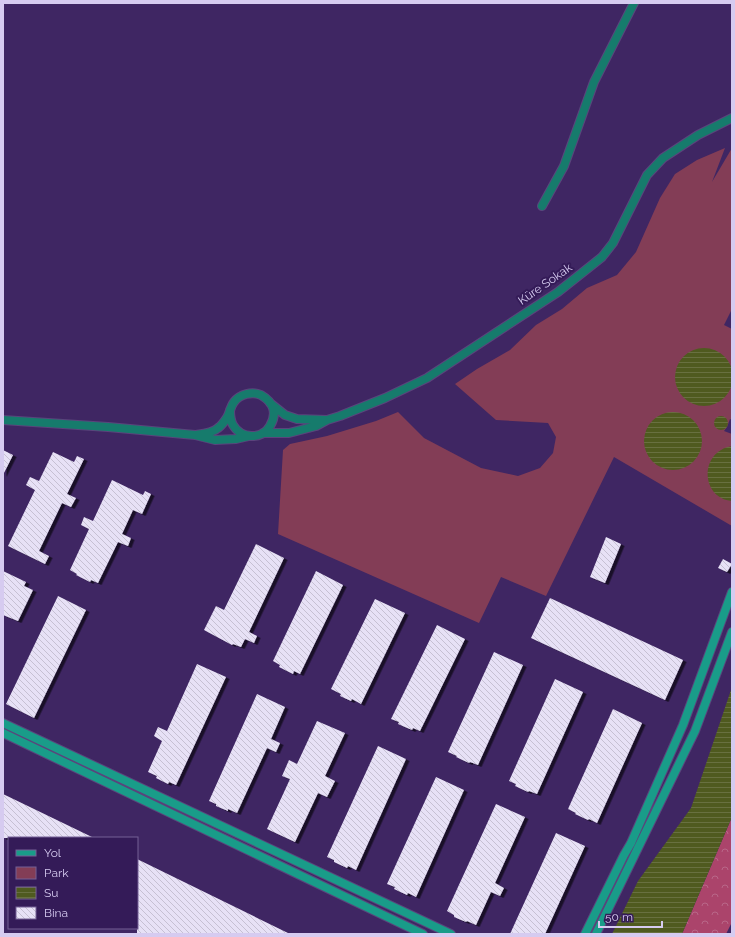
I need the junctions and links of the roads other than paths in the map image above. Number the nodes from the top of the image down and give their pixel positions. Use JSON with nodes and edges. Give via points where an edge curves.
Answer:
{"nodes":[{"id":1,"x":634,"y":3,"type":"edge"},
{"id":2,"x":732,"y":118,"type":"edge"},
{"id":3,"x":542,"y":206,"type":"dead end"},
{"id":4,"x":270,"y":402,"type":"junction"},
{"id":5,"x":230,"y":410,"type":"junction"},
{"id":6,"x":3,"y":420,"type":"edge"},
{"id":7,"x":327,"y":420,"type":"junction"},
{"id":8,"x":263,"y":433,"type":"junction"},
{"id":9,"x":195,"y":435,"type":"junction"},
{"id":10,"x":249,"y":436,"type":"junction"},
{"id":11,"x":732,"y":592,"type":"edge"},
{"id":12,"x":732,"y":632,"type":"edge"},
{"id":13,"x":3,"y":723,"type":"edge"},
{"id":14,"x":3,"y":733,"type":"edge"},
{"id":15,"x":423,"y":934,"type":"edge"},
{"id":16,"x":451,"y":934,"type":"edge"},
{"id":17,"x":585,"y":934,"type":"edge"},
{"id":18,"x":596,"y":934,"type":"edge"}],
"edges":[{"from":1,"to":3,"type":"street","via":[[594,82],[564,166]]},
{"from":2,"to":7,"type":"street","name":"Küre Sokak","via":[[698,134],[663,158],[647,175],[606,252],[558,292],[427,378],[385,398]]},
{"from":4,"to":5,"type":"street","via":[[258,394],[244,394],[233,403]]},
{"from":4,"to":7,"type":"street","via":[[285,415],[297,419]]},
{"from":4,"to":8,"type":"street","via":[[274,416],[272,423]]},
{"from":5,"to":9,"type":"street","via":[[217,429]]},
{"from":5,"to":10,"type":"street","via":[[232,424],[236,430]]},
{"from":6,"to":9,"type":"street"},
{"from":7,"to":8,"type":"street","name":"Küre Sokak","via":[[316,426],[289,433]]},
{"from":8,"to":10,"type":"street"},
{"from":9,"to":10,"type":"street","via":[[215,440]]},
{"from":11,"to":17,"type":"main road","via":[[683,725],[631,843]]},
{"from":12,"to":18,"type":"main road","via":[[695,731]]},
{"from":13,"to":16,"type":"main road"},
{"from":14,"to":15,"type":"main road"}]}
